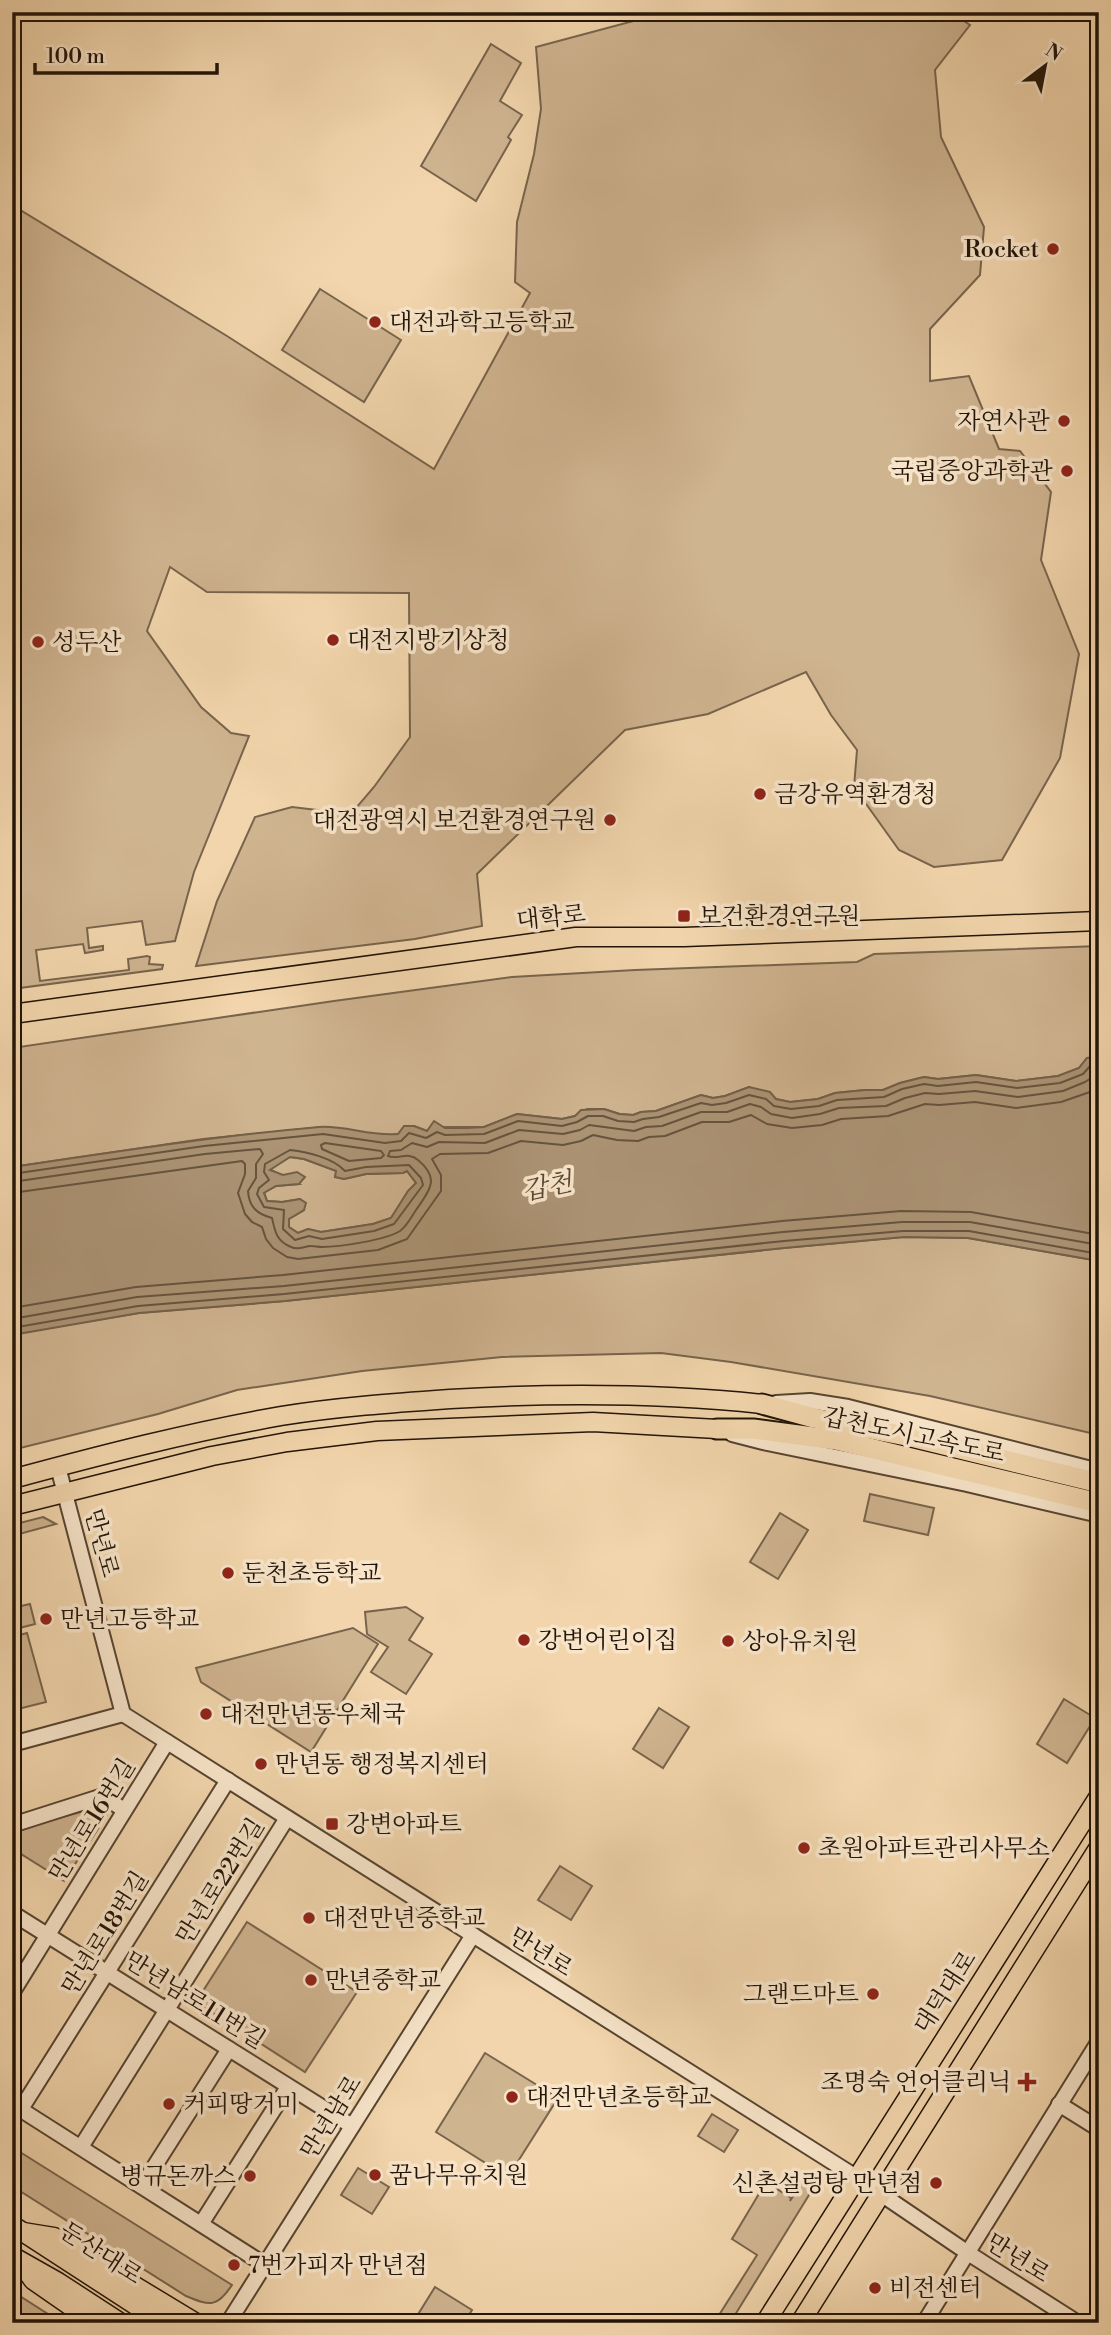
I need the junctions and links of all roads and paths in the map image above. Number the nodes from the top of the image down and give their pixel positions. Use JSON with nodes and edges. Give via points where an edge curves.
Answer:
{"nodes":[{"id":1,"x":1099,"y":921,"type":"edge"},
{"id":2,"x":12,"y":1014,"type":"edge"},
{"id":3,"x":762,"y":1404,"type":"junction"},
{"id":4,"x":717,"y":1429,"type":"junction"},
{"id":5,"x":58,"y":1467,"type":"junction"},
{"id":6,"x":1099,"y":1471,"type":"edge"},
{"id":7,"x":12,"y":1479,"type":"edge"},
{"id":8,"x":1099,"y":1483,"type":"edge"},
{"id":9,"x":65,"y":1493,"type":"junction"},
{"id":10,"x":1099,"y":1503,"type":"edge"},
{"id":11,"x":12,"y":1506,"type":"edge"},
{"id":12,"x":1099,"y":1515,"type":"edge"},
{"id":13,"x":123,"y":1714,"type":"junction"},
{"id":14,"x":167,"y":1742,"type":"junction"},
{"id":15,"x":12,"y":1744,"type":"edge"},
{"id":16,"x":228,"y":1780,"type":"junction"},
{"id":17,"x":1099,"y":1796,"type":"edge"},
{"id":18,"x":124,"y":1810,"type":"junction"},
{"id":19,"x":287,"y":1818,"type":"junction"},
{"id":20,"x":12,"y":1825,"type":"edge"},
{"id":21,"x":1099,"y":1847,"type":"edge"},
{"id":22,"x":12,"y":1913,"type":"edge"},
{"id":23,"x":48,"y":1935,"type":"junction"},
{"id":24,"x":473,"y":1936,"type":"junction"},
{"id":25,"x":108,"y":1972,"type":"junction"},
{"id":26,"x":12,"y":1993,"type":"edge"},
{"id":27,"x":167,"y":2009,"type":"junction"},
{"id":28,"x":1099,"y":2041,"type":"edge"},
{"id":29,"x":229,"y":2049,"type":"junction"},
{"id":30,"x":288,"y":2087,"type":"junction"},
{"id":31,"x":1059,"y":2104,"type":"junction"},
{"id":32,"x":16,"y":2107,"type":"edge"},
{"id":33,"x":352,"y":2126,"type":"junction"},
{"id":34,"x":1099,"y":2129,"type":"edge"},
{"id":35,"x":81,"y":2147,"type":"junction"},
{"id":36,"x":856,"y":2178,"type":"junction"},
{"id":37,"x":142,"y":2186,"type":"junction"},
{"id":38,"x":880,"y":2193,"type":"junction"},
{"id":39,"x":201,"y":2224,"type":"junction"},
{"id":40,"x":18,"y":2229,"type":"edge"},
{"id":41,"x":968,"y":2253,"type":"junction"},
{"id":42,"x":16,"y":2259,"type":"edge"},
{"id":43,"x":265,"y":2264,"type":"junction"},
{"id":44,"x":95,"y":2323,"type":"edge"},
{"id":45,"x":121,"y":2323,"type":"edge"},
{"id":46,"x":163,"y":2323,"type":"edge"},
{"id":47,"x":196,"y":2323,"type":"edge"},
{"id":48,"x":228,"y":2323,"type":"edge"},
{"id":49,"x":765,"y":2323,"type":"edge"},
{"id":50,"x":800,"y":2323,"type":"edge"},
{"id":51,"x":924,"y":2323,"type":"edge"},
{"id":52,"x":1078,"y":2323,"type":"edge"}],
"edges":[{"from":1,"to":2,"type":"main road","name":"대학로","via":[[576,937]]},
{"from":3,"to":5,"type":"main road","via":[[596,1393],[376,1404],[281,1416]]},
{"from":3,"to":6,"type":"street","via":[[810,1401],[848,1407]]},
{"from":3,"to":8,"type":"highway","name":"갑천도시고속도로"},
{"from":4,"to":9,"type":"main road","via":[[593,1422],[377,1431],[212,1456]]},
{"from":4,"to":10,"type":"highway","name":"갑천도시고속도로","via":[[836,1440]]},
{"from":4,"to":12,"type":"street"},
{"from":5,"to":7,"type":"main road"},
{"from":5,"to":9,"type":"street","name":"만년로"},
{"from":9,"to":11,"type":"main road"},
{"from":9,"to":13,"type":"street","name":"만년로"},
{"from":13,"to":14,"type":"street","name":"만년로"},
{"from":13,"to":15,"type":"street"},
{"from":14,"to":16,"type":"street","name":"만년로"},
{"from":14,"to":18,"type":"street","name":"만년로16번길"},
{"from":16,"to":19,"type":"street","name":"만년로"},
{"from":16,"to":25,"type":"street","name":"만년로18번길"},
{"from":17,"to":36,"type":"main road","name":"대덕대로"},
{"from":18,"to":20,"type":"street","via":[[103,1796]]},
{"from":18,"to":23,"type":"street","name":"만년로16번길"},
{"from":19,"to":24,"type":"street","name":"만년로"},
{"from":19,"to":27,"type":"street","name":"만년로22번길"},
{"from":21,"to":38,"type":"main road"},
{"from":22,"to":23,"type":"street","name":"만년남로11번길"},
{"from":23,"to":25,"type":"street","name":"만년남로11번길"},
{"from":23,"to":26,"type":"street","name":"만년로16번길"},
{"from":24,"to":33,"type":"street","name":"만년남로"},
{"from":24,"to":36,"type":"street","name":"만년로"},
{"from":25,"to":27,"type":"street","name":"만년남로11번길"},
{"from":25,"to":32,"type":"street","name":"만년로18번길"},
{"from":27,"to":29,"type":"street","name":"만년남로11번길"},
{"from":27,"to":35,"type":"street","name":"만년로22번길"},
{"from":28,"to":31,"type":"street"},
{"from":29,"to":30,"type":"street","name":"만년남로11번길"},
{"from":29,"to":37,"type":"street"},
{"from":30,"to":33,"type":"street","name":"만년남로11번길"},
{"from":30,"to":39,"type":"street"},
{"from":31,"to":34,"type":"street"},
{"from":31,"to":41,"type":"street"},
{"from":32,"to":35,"type":"street"},
{"from":33,"to":43,"type":"street","name":"만년남로"},
{"from":35,"to":37,"type":"street"},
{"from":36,"to":38,"type":"street","name":"만년로"},
{"from":36,"to":49,"type":"main road","name":"대덕대로"},
{"from":37,"to":39,"type":"street"},
{"from":38,"to":41,"type":"street","name":"만년로"},
{"from":38,"to":50,"type":"main road"},
{"from":39,"to":43,"type":"street"},
{"from":40,"to":46,"type":"main road","name":"둔산대로"},
{"from":40,"to":47,"type":"main road","via":[[54,2237]]},
{"from":41,"to":51,"type":"street"},
{"from":41,"to":52,"type":"street","name":"만년로"},
{"from":42,"to":44,"type":"main road","via":[[33,2280]]},
{"from":42,"to":45,"type":"main road","name":"둔산대로"},
{"from":43,"to":48,"type":"street","name":"만년남로"}]}
